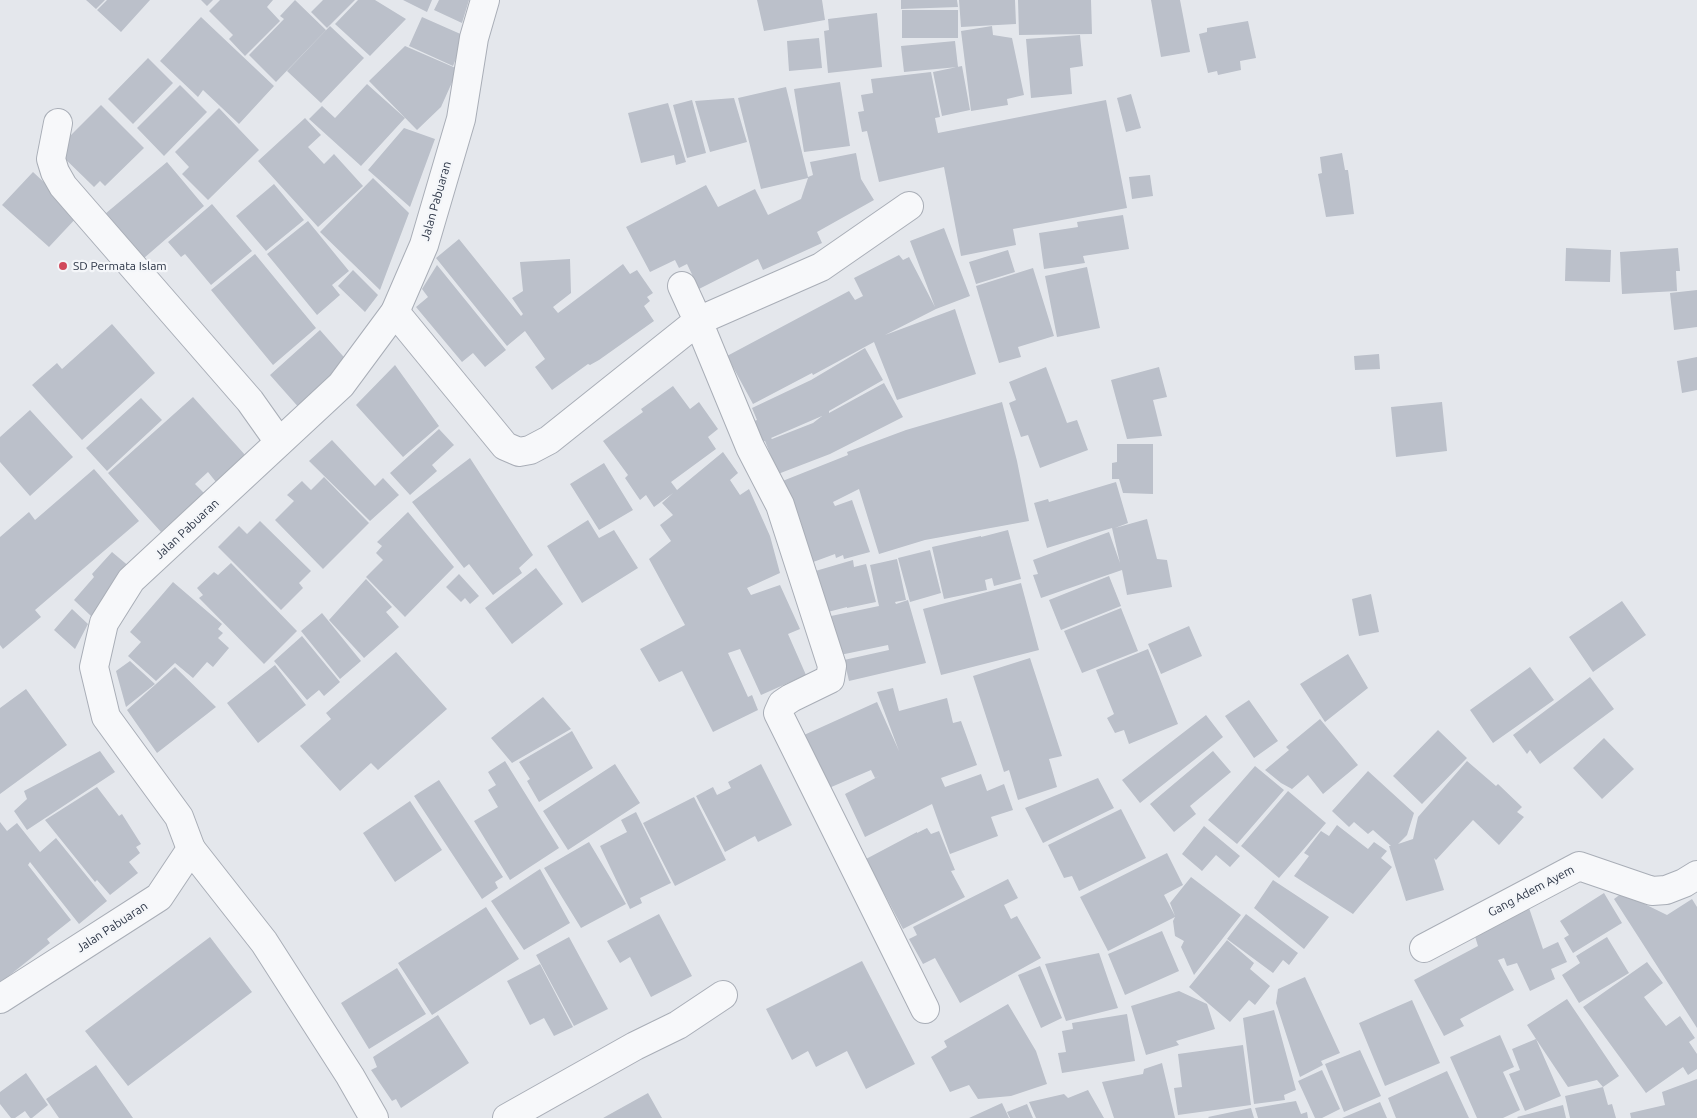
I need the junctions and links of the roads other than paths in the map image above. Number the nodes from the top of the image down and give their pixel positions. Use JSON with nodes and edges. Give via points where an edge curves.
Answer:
{"nodes":[{"id":1,"x":485,"y":0,"type":"edge"},
{"id":2,"x":58,"y":122,"type":"dead end"},
{"id":3,"x":909,"y":206,"type":"dead end"},
{"id":4,"x":682,"y":286,"type":"dead end"},
{"id":5,"x":395,"y":312,"type":"junction"},
{"id":6,"x":698,"y":321,"type":"junction"},
{"id":7,"x":280,"y":442,"type":"junction"},
{"id":8,"x":191,"y":849,"type":"junction"},
{"id":9,"x":1697,"y":875,"type":"edge"},
{"id":10,"x":1424,"y":948,"type":"dead end"},
{"id":11,"x":723,"y":995,"type":"dead end"},
{"id":12,"x":0,"y":999,"type":"edge"},
{"id":13,"x":926,"y":1008,"type":"dead end"},
{"id":14,"x":374,"y":1118,"type":"edge"},
{"id":15,"x":507,"y":1118,"type":"edge"}],
"edges":[{"from":1,"to":5,"type":"street","name":"Jalan Pabuaran","via":[[474,38],[461,119],[424,245]]},
{"from":2,"to":7,"type":"street","via":[[51,159],[63,186],[250,401]]},
{"from":3,"to":6,"type":"street","via":[[821,268]]},
{"from":4,"to":6,"type":"street"},
{"from":5,"to":6,"type":"street","via":[[505,446],[519,452],[548,440]]},
{"from":5,"to":7,"type":"street","name":"Jalan Pabuaran","via":[[341,384]]},
{"from":6,"to":13,"type":"street","via":[[750,447],[780,505],[832,666],[830,679],[791,698],[782,704],[778,713]]},
{"from":7,"to":8,"type":"street","name":"Jalan Pabuaran","via":[[131,580],[104,623],[94,667],[106,717],[179,817]]},
{"from":8,"to":12,"type":"street","name":"Jalan Pabuaran","via":[[159,897]]},
{"from":8,"to":14,"type":"street","via":[[264,942]]},
{"from":9,"to":10,"type":"street","name":"Gang Adem Ayem","via":[[1666,890],[1652,891],[1579,866]]},
{"from":11,"to":15,"type":"street","via":[[678,1025]]}]}
